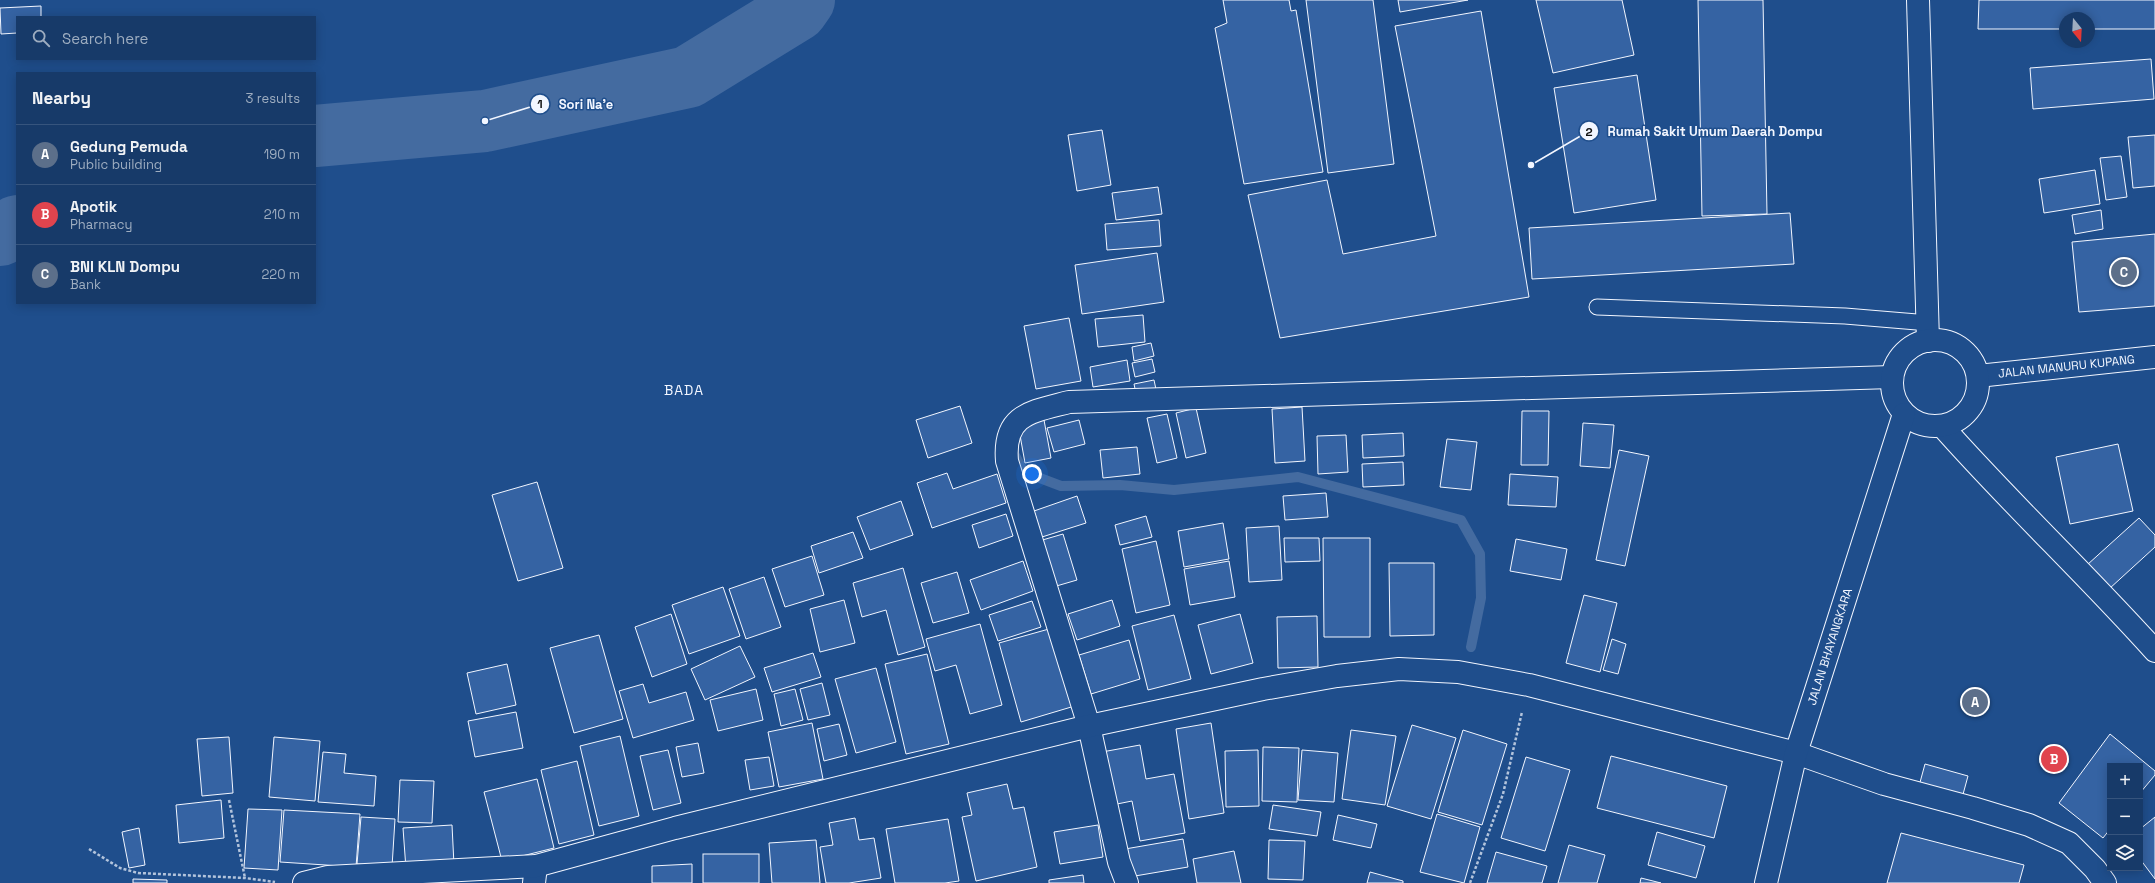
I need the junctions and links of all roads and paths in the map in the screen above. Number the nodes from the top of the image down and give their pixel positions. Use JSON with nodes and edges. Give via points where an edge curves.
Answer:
{"nodes":[{"id":1,"x":1918,"y":0,"type":"edge"},
{"id":2,"x":1597,"y":307,"type":"dead end"},
{"id":3,"x":1928,"y":332,"type":"junction"},
{"id":4,"x":2155,"y":357,"type":"edge"},
{"id":5,"x":1978,"y":376,"type":"junction"},
{"id":6,"x":1892,"y":377,"type":"junction"},
{"id":7,"x":1904,"y":414,"type":"junction"},
{"id":8,"x":1942,"y":426,"type":"junction"},
{"id":9,"x":2155,"y":651,"type":"edge"},
{"id":10,"x":1529,"y":685,"type":"junction"},
{"id":11,"x":1088,"y":726,"type":"junction"},
{"id":12,"x":1796,"y":753,"type":"junction"},
{"id":13,"x":229,"y":800,"type":"dead end"},
{"id":14,"x":89,"y":849,"type":"dead end"},
{"id":15,"x":535,"y":875,"type":"edge"},
{"id":16,"x":245,"y":878,"type":"junction"},
{"id":17,"x":279,"y":883,"type":"edge"},
{"id":18,"x":304,"y":883,"type":"edge"},
{"id":19,"x":1127,"y":883,"type":"edge"},
{"id":20,"x":1470,"y":883,"type":"edge"},
{"id":21,"x":1766,"y":883,"type":"edge"},
{"id":22,"x":2105,"y":883,"type":"edge"}],
"edges":[{"from":1,"to":3,"type":"main road"},
{"from":2,"to":3,"type":"lane","via":[[1845,316]]},
{"from":3,"to":5,"type":"main road","via":[[1966,352],[1974,363]]},
{"from":3,"to":6,"type":"main road","via":[[1904,353],[1896,364]]},
{"from":4,"to":5,"type":"main road","name":"JALAN MANURU KUPANG"},
{"from":5,"to":8,"type":"main road","via":[[1974,403],[1966,414],[1955,422]]},
{"from":6,"to":7,"type":"main road","via":[[1896,403]]},
{"from":6,"to":11,"type":"main road","via":[[1069,402],[1037,409],[1016,422],[1009,433],[1006,444],[1007,461]]},
{"from":7,"to":8,"type":"main road","via":[[1915,422],[1928,426]]},
{"from":7,"to":12,"type":"main road","name":"JALAN BHAYANGKARA"},
{"from":8,"to":9,"type":"main road"},
{"from":10,"to":11,"type":"main road","via":[[1458,672],[1399,669],[1337,676],[1263,689]]},
{"from":10,"to":12,"type":"main road"},
{"from":10,"to":20,"type":"path","via":[[1503,794]]},
{"from":11,"to":15,"type":"main road","via":[[675,828]]},
{"from":11,"to":19,"type":"main road","via":[[1119,862]]},
{"from":12,"to":21,"type":"main road","name":"JALAN BHAYANGKARA"},
{"from":12,"to":22,"type":"main road","via":[[1884,784],[2029,825],[2069,843]]},
{"from":13,"to":16,"type":"path"},
{"from":14,"to":16,"type":"path","via":[[120,868],[138,873]]},
{"from":15,"to":18,"type":"main road","via":[[328,876]]},
{"from":16,"to":17,"type":"path"}]}
